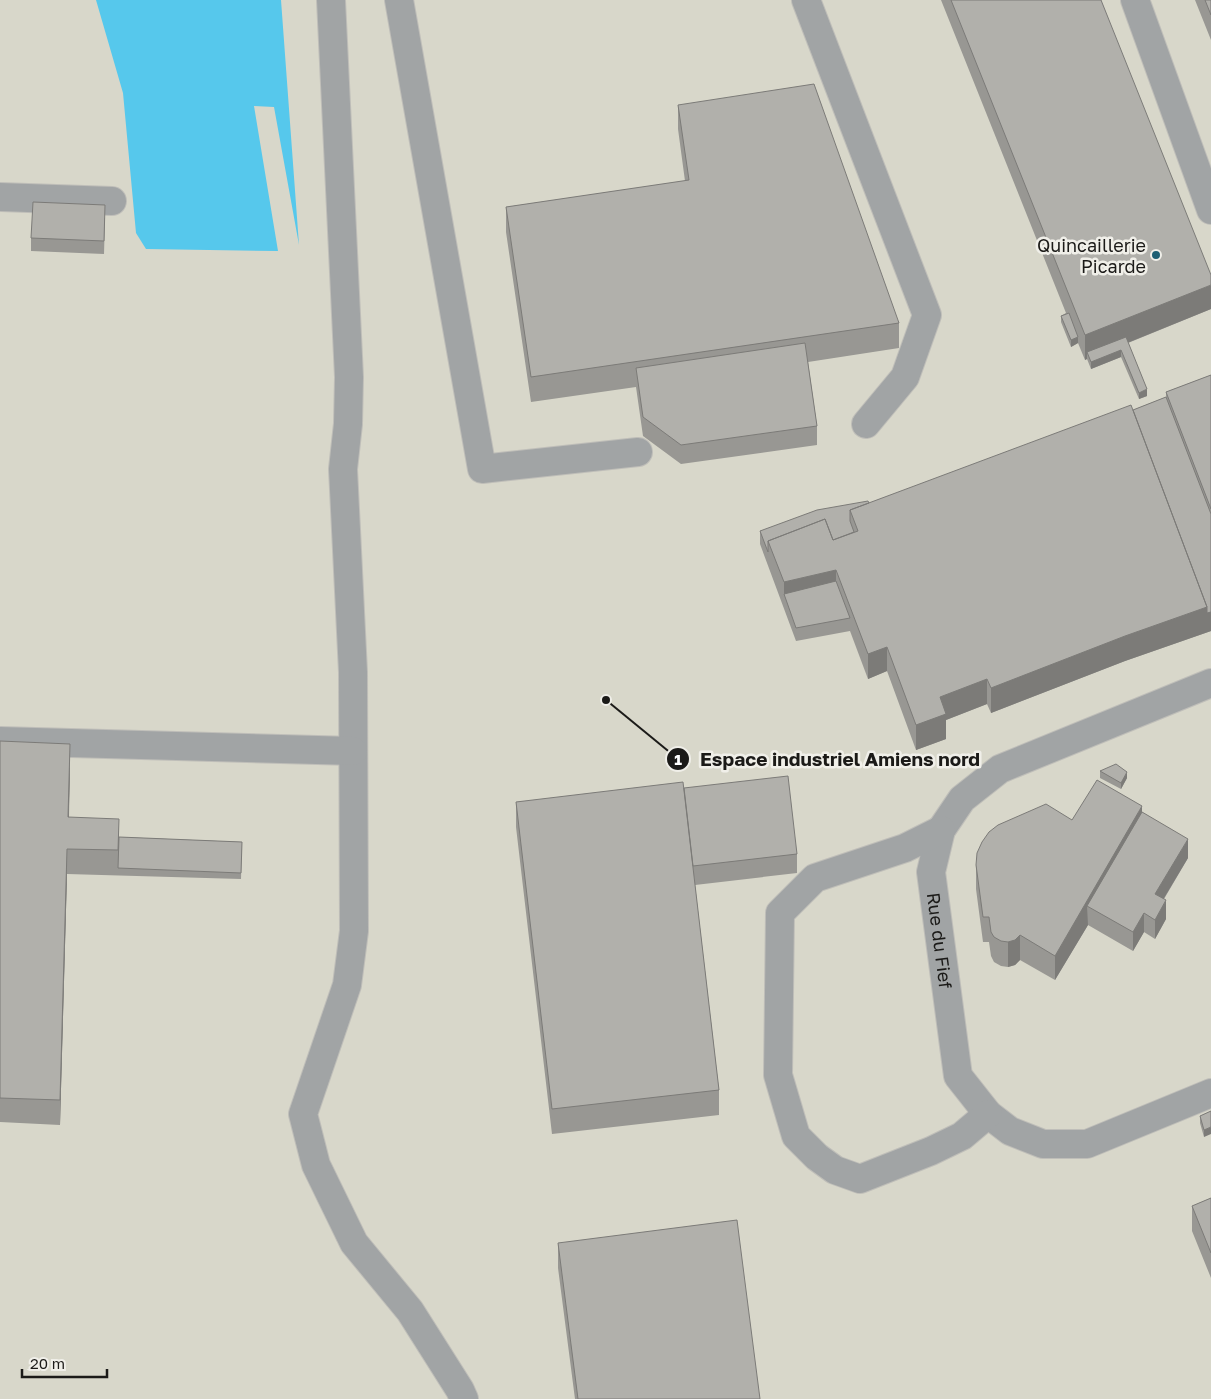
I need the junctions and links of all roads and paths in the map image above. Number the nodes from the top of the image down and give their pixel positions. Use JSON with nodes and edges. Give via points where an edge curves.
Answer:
{"nodes":[{"id":1,"x":331,"y":0,"type":"edge"},
{"id":2,"x":399,"y":0,"type":"edge"},
{"id":3,"x":806,"y":0,"type":"edge"},
{"id":4,"x":1135,"y":0,"type":"edge"},
{"id":5,"x":0,"y":197,"type":"edge"},
{"id":6,"x":112,"y":201,"type":"dead end"},
{"id":7,"x":1211,"y":210,"type":"edge"},
{"id":8,"x":866,"y":424,"type":"dead end"},
{"id":9,"x":638,"y":452,"type":"dead end"},
{"id":10,"x":1211,"y":683,"type":"edge"},
{"id":11,"x":0,"y":741,"type":"edge"},
{"id":12,"x":353,"y":750,"type":"junction"},
{"id":13,"x":941,"y":830,"type":"junction"},
{"id":14,"x":1211,"y":1093,"type":"edge"},
{"id":15,"x":988,"y":1114,"type":"junction"},
{"id":16,"x":464,"y":1399,"type":"edge"}],
"edges":[{"from":1,"to":12,"type":"street","via":[[349,377],[343,469],[353,672]]},
{"from":2,"to":9,"type":"street","via":[[482,468]]},
{"from":3,"to":8,"type":"street","via":[[927,315],[905,377]]},
{"from":4,"to":7,"type":"street"},
{"from":5,"to":6,"type":"street"},
{"from":10,"to":13,"type":"street","name":"Rue du Fief","via":[[1000,769],[962,799]]},
{"from":11,"to":12,"type":"street"},
{"from":12,"to":16,"type":"street","via":[[354,931],[348,986],[303,1114],[316,1164],[354,1243],[410,1311]]},
{"from":13,"to":15,"type":"street","name":"Rue du Fief","via":[[931,872],[958,1076]]},
{"from":13,"to":15,"type":"street","via":[[904,848],[816,878],[780,913],[778,1075],[796,1136],[835,1170],[860,1179],[931,1152],[962,1136]]},
{"from":14,"to":15,"type":"street","name":"Rue du Fief","via":[[1088,1144],[1043,1144],[1010,1131]]}]}
